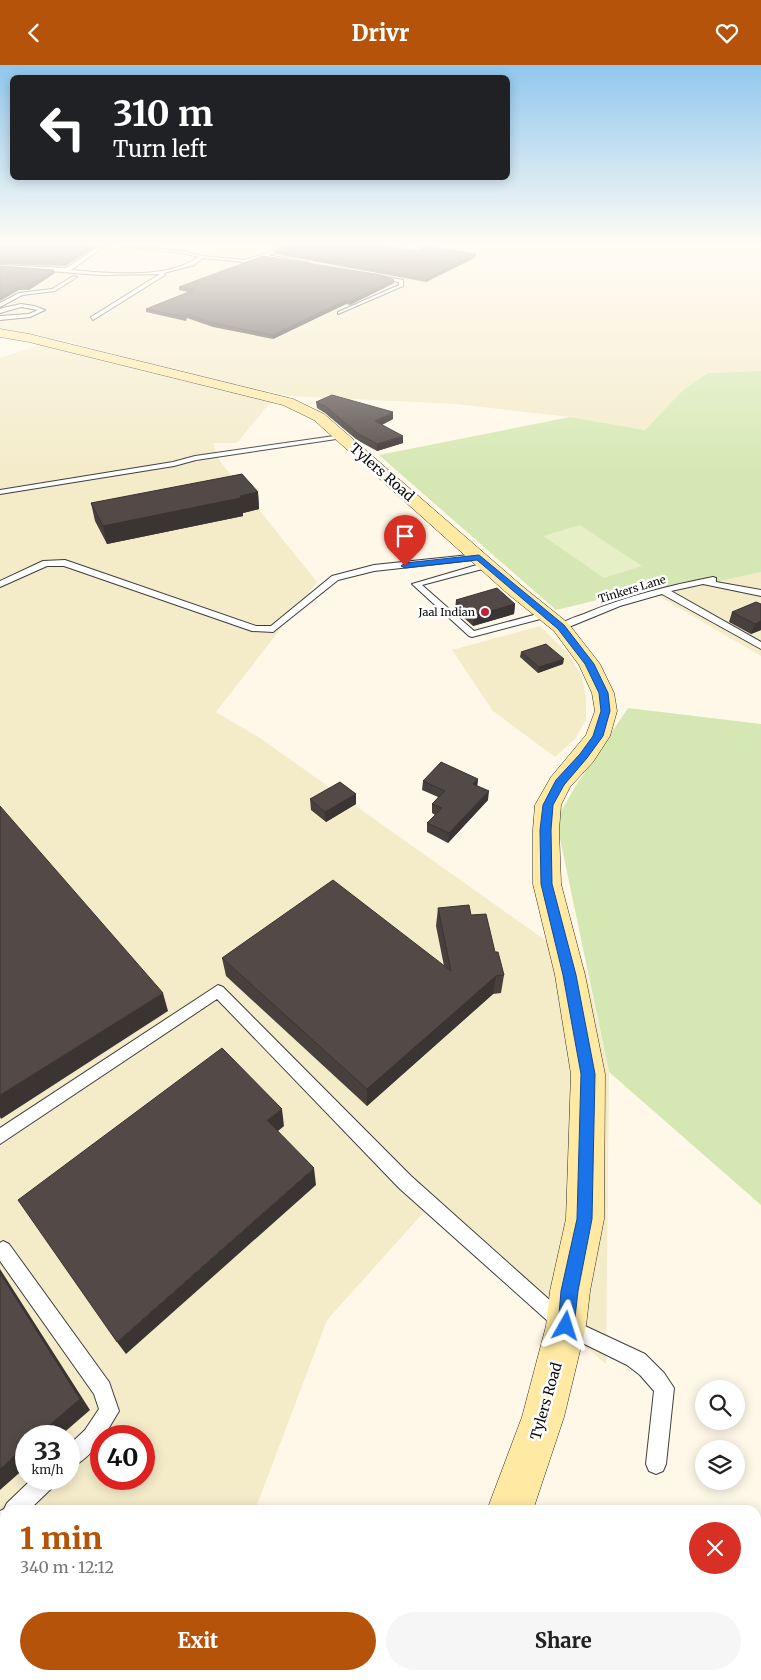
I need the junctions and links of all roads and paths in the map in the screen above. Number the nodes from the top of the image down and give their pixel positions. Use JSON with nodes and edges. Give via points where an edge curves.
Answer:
{"nodes":[{"id":1,"x":0,"y":333,"type":"edge"},
{"id":2,"x":342,"y":437,"type":"junction"},
{"id":3,"x":0,"y":492,"type":"edge"},
{"id":4,"x":483,"y":561,"type":"junction"},
{"id":5,"x":713,"y":579,"type":"dead end"},
{"id":6,"x":701,"y":582,"type":"junction"},
{"id":7,"x":0,"y":584,"type":"edge"},
{"id":8,"x":662,"y":590,"type":"junction"},
{"id":9,"x":761,"y":593,"type":"edge"},
{"id":10,"x":553,"y":621,"type":"junction"},
{"id":11,"x":761,"y":646,"type":"edge"},
{"id":12,"x":0,"y":1137,"type":"edge"},
{"id":13,"x":4,"y":1250,"type":"dead end"},
{"id":14,"x":566,"y":1326,"type":"junction"},
{"id":15,"x":80,"y":1448,"type":"edge"},
{"id":16,"x":656,"y":1464,"type":"dead end"},
{"id":17,"x":36,"y":1490,"type":"edge"},
{"id":18,"x":19,"y":1505,"type":"edge"},
{"id":19,"x":512,"y":1505,"type":"edge"}],
"edges":[{"from":1,"to":2,"type":"street","name":"Tylers Road","via":[[288,402],[319,417]]},
{"from":2,"to":3,"type":"lane","via":[[195,458]]},
{"from":2,"to":4,"type":"street","name":"Tylers Road"},
{"from":4,"to":7,"type":"lane","via":[[374,568],[335,578],[273,629],[255,629],[65,563],[46,563]]},
{"from":4,"to":10,"type":"street","name":"Tylers Road"},
{"from":4,"to":10,"type":"lane","name":"Tinkers Lane","via":[[416,584],[472,634]]},
{"from":5,"to":6,"type":"lane","name":"Tinkers Lane"},
{"from":6,"to":8,"type":"lane","name":"Tinkers Lane"},
{"from":6,"to":9,"type":"lane"},
{"from":8,"to":10,"type":"lane","name":"Tinkers Lane"},
{"from":8,"to":11,"type":"lane"},
{"from":10,"to":14,"type":"street","name":"Tylers Road","via":[[589,664],[603,693],[606,711],[598,736],[560,783],[548,805],[546,830],[546,884],[570,975],[588,1074],[585,1219]]},
{"from":12,"to":14,"type":"lane","via":[[218,991],[406,1182]]},
{"from":13,"to":15,"type":"lane","via":[[102,1389],[109,1411]]},
{"from":14,"to":16,"type":"lane","via":[[644,1364],[664,1388]]},
{"from":14,"to":19,"type":"street","name":"Tylers Road","via":[[543,1417]]},
{"from":17,"to":18,"type":"lane"}]}
